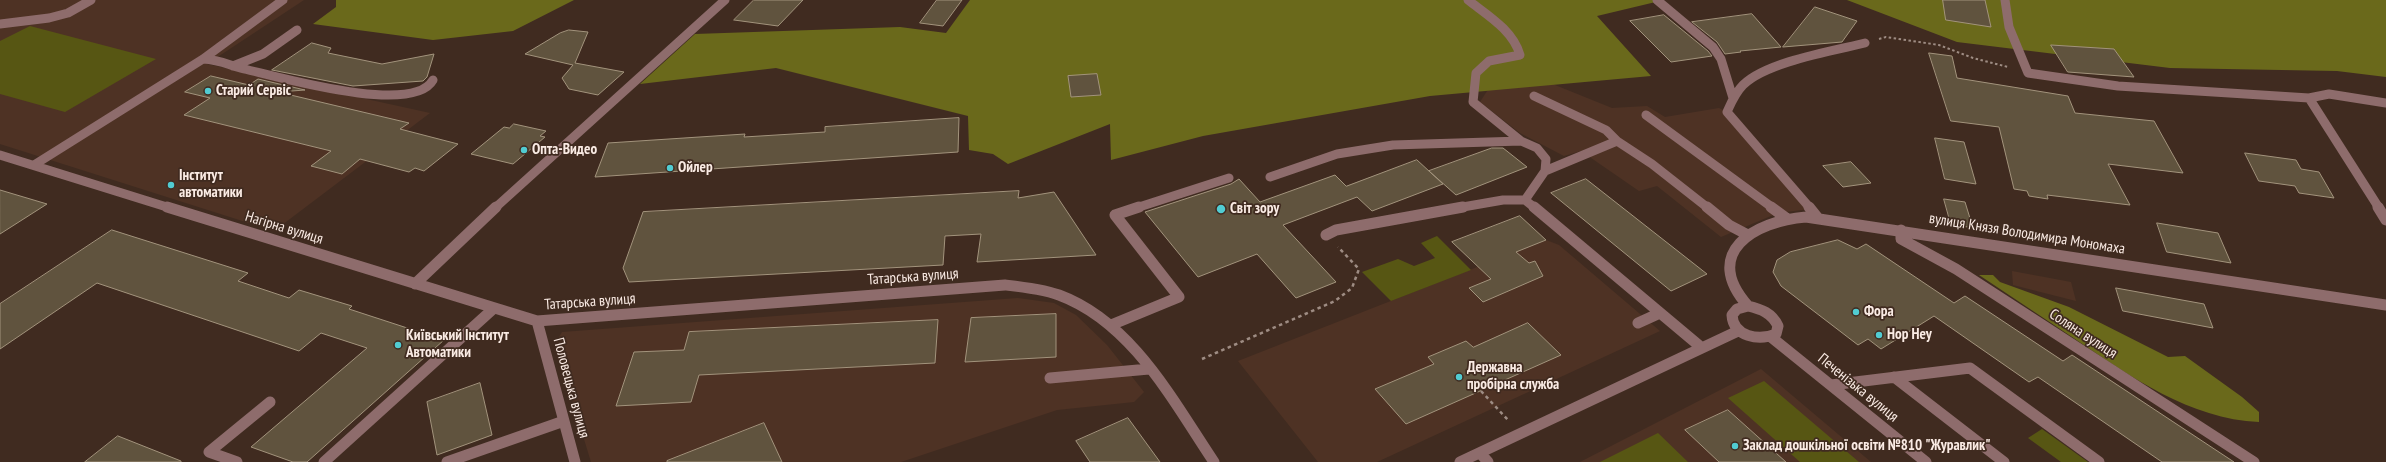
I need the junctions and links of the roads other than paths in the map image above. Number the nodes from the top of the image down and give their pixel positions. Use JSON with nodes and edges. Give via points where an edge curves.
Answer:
{"nodes":[{"id":1,"x":91,"y":0,"type":"edge"},
{"id":2,"x":283,"y":0,"type":"edge"},
{"id":3,"x":725,"y":0,"type":"edge"},
{"id":4,"x":1468,"y":0,"type":"edge"},
{"id":5,"x":1657,"y":0,"type":"edge"},
{"id":6,"x":2005,"y":0,"type":"edge"},
{"id":7,"x":0,"y":24,"type":"edge"},
{"id":8,"x":297,"y":30,"type":"dead end"},
{"id":9,"x":1865,"y":43,"type":"road end"},
{"id":10,"x":203,"y":59,"type":"junction"},
{"id":11,"x":231,"y":66,"type":"junction"},
{"id":12,"x":433,"y":80,"type":"dead end"},
{"id":13,"x":1534,"y":96,"type":"dead end"},
{"id":14,"x":1733,"y":98,"type":"junction"},
{"id":15,"x":2309,"y":98,"type":"junction"},
{"id":16,"x":2386,"y":102,"type":"edge"},
{"id":17,"x":1646,"y":115,"type":"dead end"},
{"id":18,"x":1522,"y":141,"type":"junction"},
{"id":19,"x":1617,"y":141,"type":"junction"},
{"id":20,"x":0,"y":155,"type":"edge"},
{"id":21,"x":34,"y":165,"type":"junction"},
{"id":22,"x":1546,"y":171,"type":"junction"},
{"id":23,"x":1270,"y":177,"type":"dead end"},
{"id":24,"x":1229,"y":178,"type":"dead end"},
{"id":25,"x":1525,"y":200,"type":"junction"},
{"id":26,"x":1817,"y":217,"type":"junction"},
{"id":27,"x":1786,"y":218,"type":"junction"},
{"id":28,"x":2386,"y":220,"type":"edge"},
{"id":29,"x":1901,"y":230,"type":"junction"},
{"id":30,"x":1326,"y":235,"type":"road end"},
{"id":31,"x":1748,"y":235,"type":"junction"},
{"id":32,"x":415,"y":284,"type":"junction"},
{"id":33,"x":2386,"y":305,"type":"edge"},
{"id":34,"x":1748,"y":306,"type":"junction"},
{"id":35,"x":493,"y":309,"type":"junction"},
{"id":36,"x":1660,"y":313,"type":"junction"},
{"id":37,"x":537,"y":321,"type":"junction"},
{"id":38,"x":1638,"y":323,"type":"dead end"},
{"id":39,"x":1111,"y":325,"type":"junction"},
{"id":40,"x":1738,"y":331,"type":"junction"},
{"id":41,"x":1771,"y":337,"type":"junction"},
{"id":42,"x":1702,"y":348,"type":"junction"},
{"id":43,"x":1149,"y":369,"type":"junction"},
{"id":44,"x":1894,"y":377,"type":"junction"},
{"id":45,"x":1050,"y":378,"type":"dead end"},
{"id":46,"x":1832,"y":385,"type":"junction"},
{"id":47,"x":270,"y":402,"type":"dead end"},
{"id":48,"x":564,"y":421,"type":"junction"},
{"id":49,"x":1484,"y":457,"type":"edge"},
{"id":50,"x":237,"y":462,"type":"edge"},
{"id":51,"x":324,"y":462,"type":"edge"},
{"id":52,"x":447,"y":462,"type":"edge"},
{"id":53,"x":575,"y":462,"type":"edge"},
{"id":54,"x":1214,"y":462,"type":"edge"},
{"id":55,"x":1460,"y":462,"type":"edge"},
{"id":56,"x":1926,"y":462,"type":"edge"},
{"id":57,"x":2004,"y":462,"type":"edge"},
{"id":58,"x":2099,"y":462,"type":"edge"},
{"id":59,"x":2254,"y":462,"type":"edge"}],
"edges":[{"from":1,"to":7,"type":"street","via":[[68,13]]},
{"from":2,"to":10,"type":"street"},
{"from":3,"to":32,"type":"street"},
{"from":4,"to":18,"type":"street","via":[[1500,26],[1519,48],[1520,55],[1489,61],[1476,73],[1474,102]]},
{"from":5,"to":14,"type":"street","via":[[1713,47],[1721,59]]},
{"from":6,"to":15,"type":"street","via":[[2009,27],[2028,73],[2118,86]]},
{"from":8,"to":11,"type":"street","via":[[263,54]]},
{"from":9,"to":14,"type":"street","via":[[1762,67]]},
{"from":10,"to":11,"type":"street","via":[[220,60]]},
{"from":10,"to":21,"type":"street"},
{"from":11,"to":12,"type":"street","via":[[305,84],[381,96],[398,96],[421,91]]},
{"from":13,"to":19,"type":"street","via":[[1606,130]]},
{"from":14,"to":26,"type":"street","via":[[1727,112]]},
{"from":15,"to":16,"type":"street","via":[[2329,94]]},
{"from":15,"to":28,"type":"street"},
{"from":17,"to":27,"type":"street"},
{"from":18,"to":22,"type":"street","via":[[1537,148],[1546,159]]},
{"from":18,"to":23,"type":"street","via":[[1393,145],[1337,154]]},
{"from":19,"to":22,"type":"street"},
{"from":19,"to":31,"type":"street","via":[[1652,164],[1729,225]]},
{"from":20,"to":21,"type":"street","name":"Нагірна вулиця"},
{"from":21,"to":32,"type":"street","name":"Нагірна вулиця"},
{"from":22,"to":25,"type":"street"},
{"from":24,"to":39,"type":"street","via":[[1115,216],[1179,298]]},
{"from":25,"to":30,"type":"street","via":[[1503,200],[1336,230]]},
{"from":25,"to":36,"type":"street"},
{"from":26,"to":27,"type":"street","name":"вулиця Князя Володимира Мономаха"},
{"from":26,"to":29,"type":"street","name":"вулиця Князя Володимира Мономаха"},
{"from":27,"to":31,"type":"street","name":"вулиця Князя Володимира Мономаха","via":[[1765,225]]},
{"from":29,"to":33,"type":"street","name":"вулиця Князя Володимира Мономаха"},
{"from":29,"to":59,"type":"street","name":"Соляна вулиця","via":[[1901,239],[1956,269]]},
{"from":31,"to":34,"type":"street","name":"вулиця Князя Володимира Мономаха","via":[[1733,251],[1728,269],[1735,290]]},
{"from":32,"to":35,"type":"street","name":"Нагірна вулиця"},
{"from":34,"to":40,"type":"street","via":[[1732,312],[1731,321]]},
{"from":34,"to":41,"type":"street","via":[[1773,316],[1778,330]]},
{"from":35,"to":37,"type":"street","name":"Нагірна вулиця"},
{"from":35,"to":51,"type":"street"},
{"from":36,"to":38,"type":"street"},
{"from":36,"to":42,"type":"street"},
{"from":37,"to":39,"type":"street","name":"Татарська вулиця","via":[[1005,285],[1036,288],[1060,295],[1088,309]]},
{"from":37,"to":48,"type":"street","name":"Половецька вулиця"},
{"from":39,"to":43,"type":"street","name":"Татарська вулиця"},
{"from":40,"to":41,"type":"street","via":[[1759,339]]},
{"from":40,"to":42,"type":"street"},
{"from":41,"to":46,"type":"street","name":"Печенізька вулиця"},
{"from":42,"to":49,"type":"street"},
{"from":43,"to":45,"type":"street"},
{"from":43,"to":54,"type":"street","name":"Татарська вулиця"},
{"from":44,"to":46,"type":"street"},
{"from":44,"to":57,"type":"street"},
{"from":44,"to":58,"type":"street","via":[[1970,368]]},
{"from":46,"to":56,"type":"street","name":"Печенізька вулиця"},
{"from":47,"to":50,"type":"street","via":[[210,452]]},
{"from":48,"to":52,"type":"street"},
{"from":48,"to":53,"type":"street","name":"Половецька вулиця"},
{"from":49,"to":55,"type":"street"}]}
